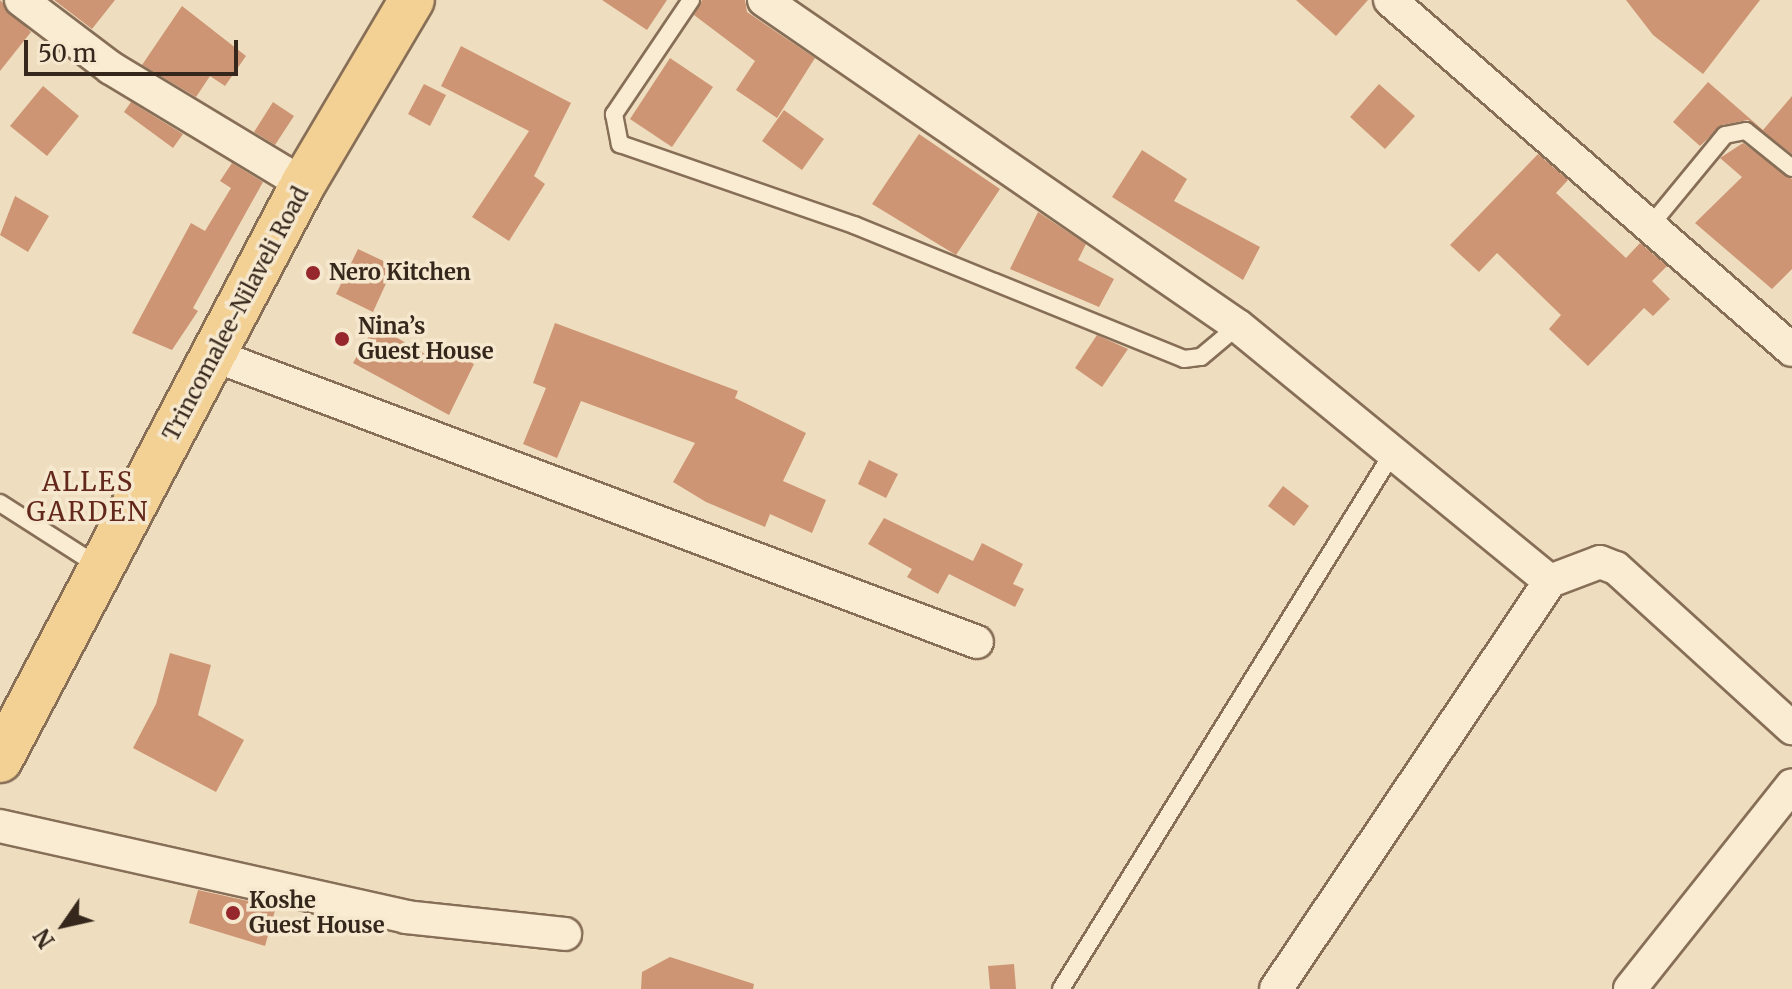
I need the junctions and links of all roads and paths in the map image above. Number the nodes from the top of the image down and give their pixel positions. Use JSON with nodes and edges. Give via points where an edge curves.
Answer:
{"nodes":[{"id":1,"x":21,"y":0,"type":"edge"},
{"id":2,"x":412,"y":0,"type":"edge"},
{"id":3,"x":691,"y":0,"type":"edge"},
{"id":4,"x":764,"y":0,"type":"edge"},
{"id":5,"x":1390,"y":0,"type":"edge"},
{"id":6,"x":1792,"y":168,"type":"edge"},
{"id":7,"x":303,"y":184,"type":"junction"},
{"id":8,"x":1650,"y":226,"type":"junction"},
{"id":9,"x":1238,"y":326,"type":"junction"},
{"id":10,"x":1792,"y":350,"type":"edge"},
{"id":11,"x":213,"y":355,"type":"junction"},
{"id":12,"x":1392,"y":454,"type":"junction"},
{"id":13,"x":0,"y":503,"type":"edge"},
{"id":14,"x":104,"y":569,"type":"junction"},
{"id":15,"x":1550,"y":581,"type":"junction"},
{"id":16,"x":977,"y":642,"type":"dead end"},
{"id":17,"x":1792,"y":728,"type":"edge"},
{"id":18,"x":0,"y":760,"type":"edge"},
{"id":19,"x":1792,"y":785,"type":"edge"},
{"id":20,"x":0,"y":826,"type":"edge"},
{"id":21,"x":565,"y":934,"type":"dead end"},
{"id":22,"x":1061,"y":989,"type":"edge"},
{"id":23,"x":1276,"y":989,"type":"edge"},
{"id":24,"x":1630,"y":989,"type":"edge"}],
"edges":[{"from":1,"to":7,"type":"street","via":[[111,68]]},
{"from":2,"to":7,"type":"main road","name":"Trincomalee-Nilaveli Road"},
{"from":3,"to":9,"type":"lane","via":[[614,114],[620,144],[854,225],[1184,359],[1201,357]]},
{"from":4,"to":9,"type":"street"},
{"from":5,"to":8,"type":"street"},
{"from":6,"to":8,"type":"lane","via":[[1746,131],[1725,135]]},
{"from":7,"to":11,"type":"main road","name":"Trincomalee-Nilaveli Road"},
{"from":8,"to":10,"type":"street"},
{"from":9,"to":12,"type":"street"},
{"from":11,"to":14,"type":"main road","name":"Trincomalee-Nilaveli Road"},
{"from":11,"to":16,"type":"street"},
{"from":12,"to":15,"type":"street"},
{"from":12,"to":22,"type":"lane"},
{"from":13,"to":14,"type":"lane"},
{"from":14,"to":18,"type":"main road","name":"Trincomalee-Nilaveli Road"},
{"from":15,"to":17,"type":"street","via":[[1600,562],[1616,568]]},
{"from":15,"to":23,"type":"street"},
{"from":19,"to":24,"type":"street"},
{"from":20,"to":21,"type":"street","via":[[406,917]]}]}
